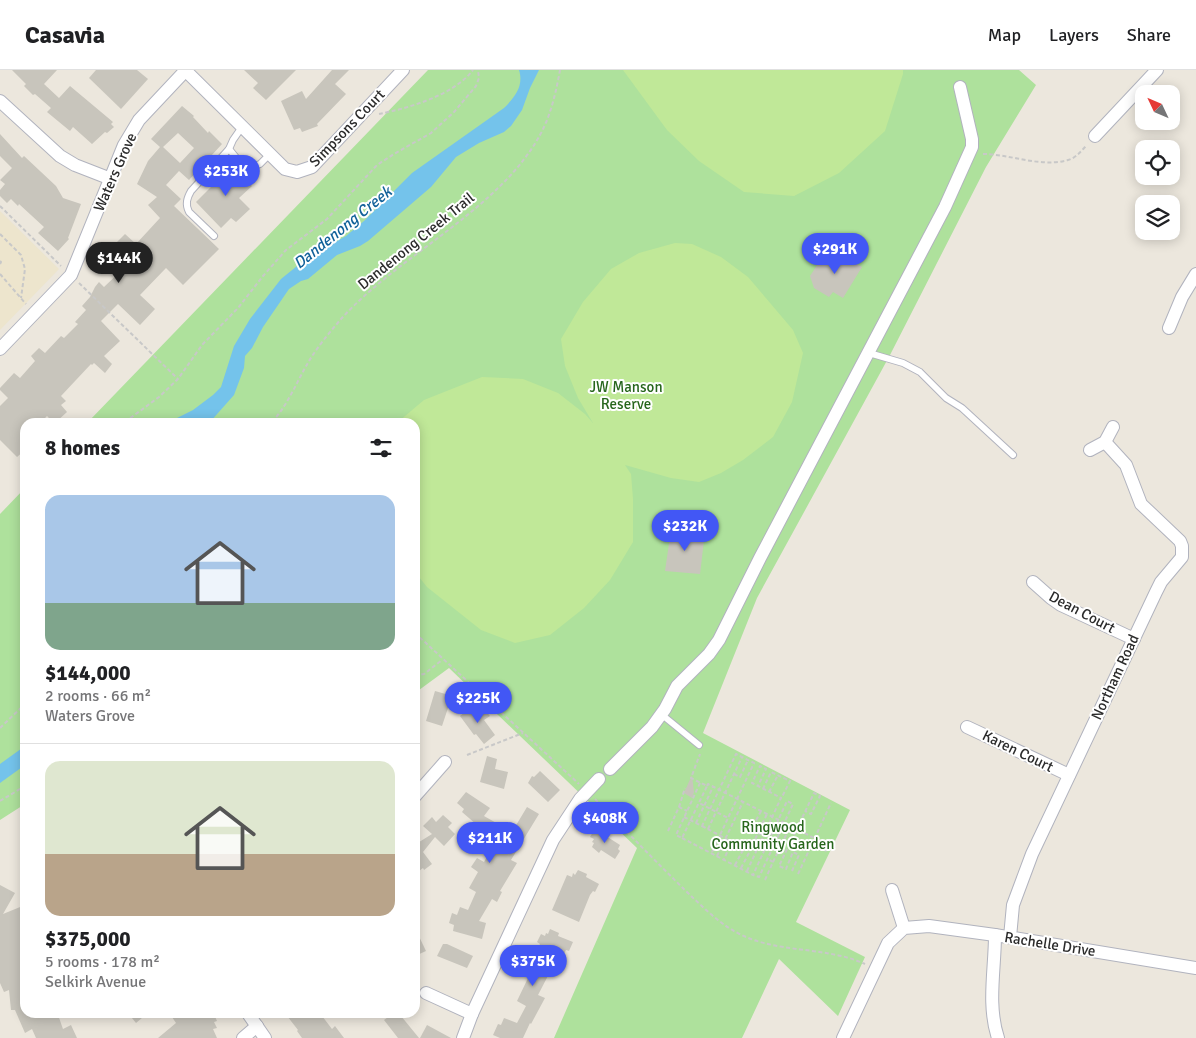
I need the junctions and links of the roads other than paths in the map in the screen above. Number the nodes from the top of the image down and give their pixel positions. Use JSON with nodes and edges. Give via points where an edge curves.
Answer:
{"nodes":[{"id":1,"x":185,"y":70,"type":"edge"},
{"id":2,"x":402,"y":70,"type":"edge"},
{"id":3,"x":1157,"y":70,"type":"edge"},
{"id":4,"x":960,"y":87,"type":"dead end"},
{"id":5,"x":0,"y":101,"type":"edge"},
{"id":6,"x":242,"y":127,"type":"junction"},
{"id":7,"x":1095,"y":136,"type":"road end"},
{"id":8,"x":230,"y":149,"type":"junction"},
{"id":9,"x":270,"y":154,"type":"junction"},
{"id":10,"x":111,"y":179,"type":"junction"},
{"id":11,"x":214,"y":236,"type":"dead end"},
{"id":12,"x":1196,"y":274,"type":"edge"},
{"id":13,"x":1169,"y":328,"type":"dead end"},
{"id":14,"x":0,"y":349,"type":"edge"},
{"id":15,"x":869,"y":353,"type":"junction"},
{"id":16,"x":1113,"y":427,"type":"dead end"},
{"id":17,"x":1105,"y":442,"type":"junction"},
{"id":18,"x":1090,"y":450,"type":"dead end"},
{"id":19,"x":1013,"y":455,"type":"dead end"},
{"id":20,"x":1033,"y":582,"type":"dead end"},
{"id":21,"x":1134,"y":639,"type":"junction"},
{"id":22,"x":661,"y":714,"type":"junction"},
{"id":23,"x":967,"y":726,"type":"dead end"},
{"id":24,"x":698,"y":745,"type":"dead end"},
{"id":25,"x":445,"y":762,"type":"dead end"},
{"id":26,"x":610,"y":770,"type":"joint"},
{"id":27,"x":1069,"y":775,"type":"junction"},
{"id":28,"x":600,"y":780,"type":"joint"},
{"id":29,"x":420,"y":790,"type":"edge"},
{"id":30,"x":892,"y":890,"type":"dead end"},
{"id":31,"x":904,"y":928,"type":"junction"},
{"id":32,"x":995,"y":935,"type":"junction"},
{"id":33,"x":1010,"y":937,"type":"junction"},
{"id":34,"x":1196,"y":968,"type":"edge"},
{"id":35,"x":426,"y":992,"type":"dead end"},
{"id":36,"x":472,"y":1014,"type":"junction"},
{"id":37,"x":251,"y":1018,"type":"edge"},
{"id":38,"x":257,"y":1026,"type":"junction"},
{"id":39,"x":243,"y":1038,"type":"edge"},
{"id":40,"x":265,"y":1038,"type":"edge"},
{"id":41,"x":463,"y":1038,"type":"edge"},
{"id":42,"x":843,"y":1038,"type":"edge"},
{"id":43,"x":998,"y":1038,"type":"edge"}],
"edges":[{"from":1,"to":6,"type":"street"},
{"from":1,"to":10,"type":"street","name":"Waters Grove","via":[[139,120],[124,145]]},
{"from":2,"to":9,"type":"street","name":"Simpsons Court","via":[[312,167],[297,172],[285,169]]},
{"from":3,"to":7,"type":"street"},
{"from":4,"to":15,"type":"street","via":[[972,139],[971,152]]},
{"from":5,"to":10,"type":"street","via":[[60,156]]},
{"from":6,"to":8,"type":"lane"},
{"from":6,"to":9,"type":"street"},
{"from":8,"to":9,"type":"lane","via":[[238,160],[252,167]]},
{"from":8,"to":11,"type":"lane","via":[[187,198],[189,212]]},
{"from":10,"to":14,"type":"street","name":"Waters Grove","via":[[71,275]]},
{"from":12,"to":13,"type":"street"},
{"from":15,"to":19,"type":"lane","via":[[920,372]]},
{"from":15,"to":22,"type":"street","via":[[724,632],[709,654],[677,686]]},
{"from":16,"to":17,"type":"street"},
{"from":17,"to":18,"type":"street"},
{"from":17,"to":21,"type":"street","name":"Northam Road","via":[[1126,465],[1141,504],[1180,541],[1183,552],[1161,582]]},
{"from":20,"to":21,"type":"street","name":"Dean Court","via":[[1061,605]]},
{"from":21,"to":27,"type":"street","name":"Northam Road"},
{"from":22,"to":24,"type":"lane"},
{"from":22,"to":26,"type":"street"},
{"from":23,"to":27,"type":"street","name":"Karen Court"},
{"from":25,"to":29,"type":"street"},
{"from":26,"to":28,"type":"lane"},
{"from":27,"to":33,"type":"street","name":"Northam Road","via":[[1021,881]]},
{"from":28,"to":36,"type":"street","via":[[568,817],[547,852]]},
{"from":30,"to":31,"type":"street"},
{"from":31,"to":32,"type":"street","name":"Rachelle Drive","via":[[929,926]]},
{"from":31,"to":42,"type":"street","via":[[888,943]]},
{"from":32,"to":33,"type":"street","name":"Rachelle Drive"},
{"from":32,"to":43,"type":"street","via":[[992,995],[993,1021]]},
{"from":33,"to":34,"type":"street","name":"Rachelle Drive"},
{"from":35,"to":36,"type":"street"},
{"from":36,"to":41,"type":"street"},
{"from":37,"to":38,"type":"street"},
{"from":38,"to":39,"type":"street"},
{"from":38,"to":40,"type":"street"}]}
